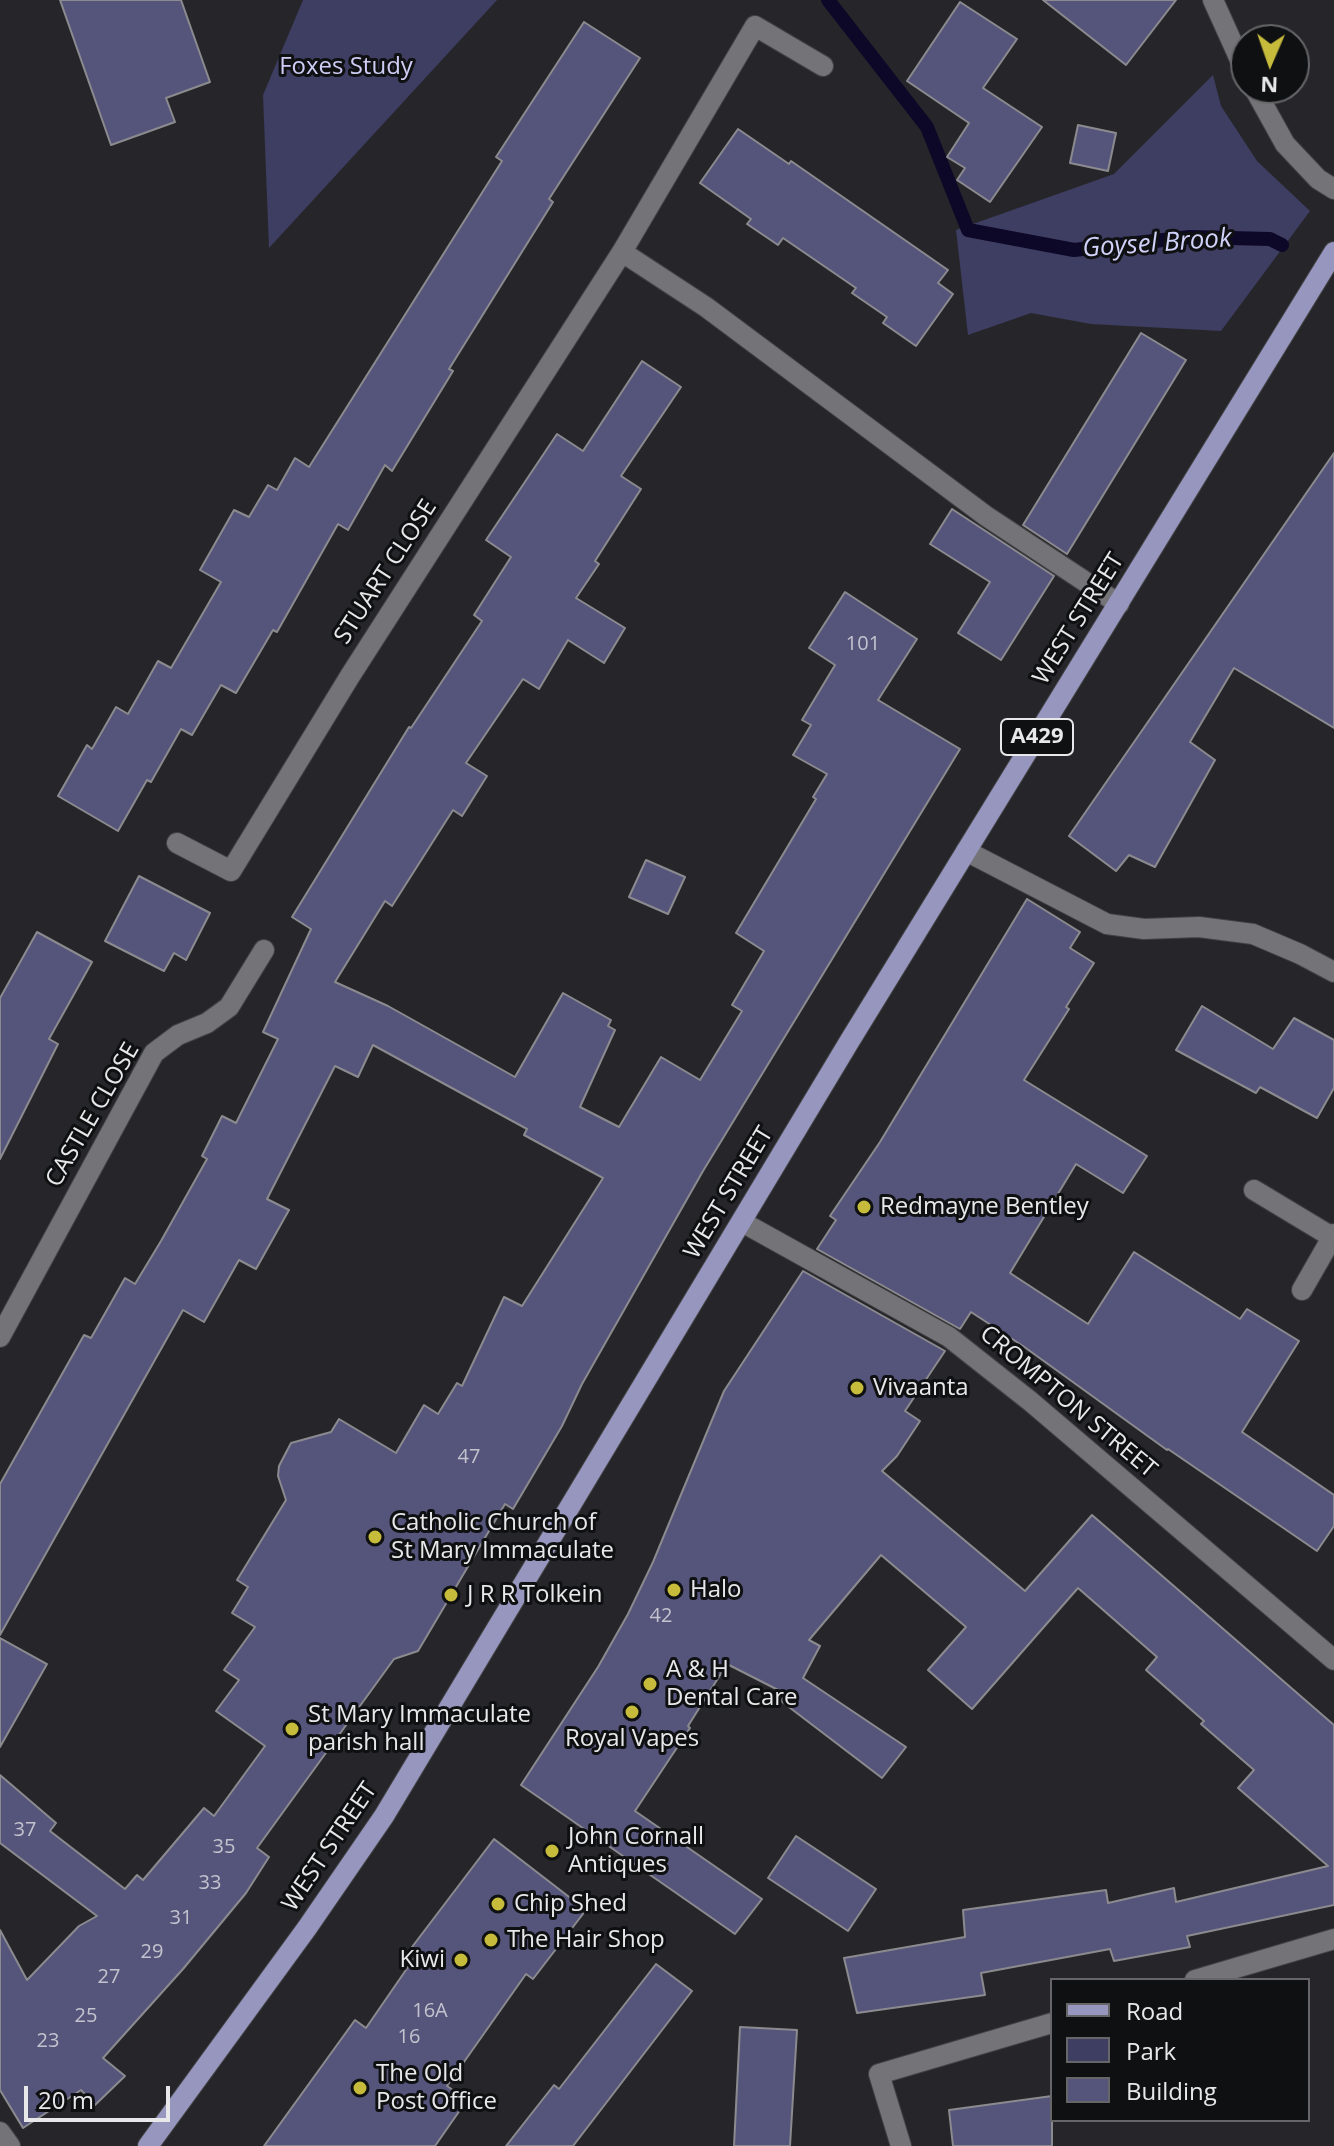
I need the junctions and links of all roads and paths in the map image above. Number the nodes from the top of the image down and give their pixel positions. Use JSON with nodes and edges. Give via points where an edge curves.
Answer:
{"nodes":[{"id":1,"x":1213,"y":0,"type":"edge"},
{"id":2,"x":1230,"y":38,"type":"edge"},
{"id":3,"x":823,"y":66,"type":"dead end"},
{"id":4,"x":1263,"y":104,"type":"edge"},
{"id":5,"x":1334,"y":189,"type":"edge"},
{"id":6,"x":622,"y":252,"type":"junction"},
{"id":7,"x":1334,"y":252,"type":"edge"},
{"id":8,"x":1119,"y":604,"type":"junction"},
{"id":9,"x":177,"y":843,"type":"dead end"},
{"id":10,"x":966,"y":851,"type":"junction"},
{"id":11,"x":264,"y":950,"type":"dead end"},
{"id":12,"x":1334,"y":972,"type":"edge"},
{"id":13,"x":1254,"y":1190,"type":"dead end"},
{"id":14,"x":742,"y":1222,"type":"junction"},
{"id":15,"x":1333,"y":1236,"type":"edge"},
{"id":16,"x":1302,"y":1290,"type":"dead end"},
{"id":17,"x":0,"y":1337,"type":"edge"},
{"id":18,"x":1334,"y":1660,"type":"edge"},
{"id":19,"x":1334,"y":1939,"type":"edge"},
{"id":20,"x":1202,"y":1978,"type":"edge"},
{"id":21,"x":1050,"y":2024,"type":"edge"},
{"id":22,"x":0,"y":2132,"type":"edge"},
{"id":23,"x":10,"y":2146,"type":"edge"},
{"id":24,"x":148,"y":2146,"type":"edge"},
{"id":25,"x":901,"y":2146,"type":"edge"}],
"edges":[{"from":1,"to":2,"type":"street"},
{"from":3,"to":6,"type":"street","name":"STUART CLOSE","via":[[755,26]]},
{"from":4,"to":5,"type":"street","via":[[1285,144]]},
{"from":6,"to":8,"type":"street","via":[[706,307],[986,516]]},
{"from":6,"to":9,"type":"street","name":"STUART CLOSE","via":[[231,871]]},
{"from":7,"to":8,"type":"main road","name":"WEST STREET","number":"A429"},
{"from":8,"to":10,"type":"main road","name":"WEST STREET","number":"A429"},
{"from":10,"to":12,"type":"street","via":[[1107,924],[1253,934]]},
{"from":10,"to":14,"type":"main road","name":"WEST STREET","number":"A429"},
{"from":11,"to":17,"type":"street","name":"CASTLE CLOSE","via":[[229,1007],[154,1053]]},
{"from":13,"to":15,"type":"street"},
{"from":14,"to":18,"type":"street","name":"CROMPTON STREET","via":[[949,1337]]},
{"from":14,"to":24,"type":"main road","name":"WEST STREET","number":"A429","via":[[384,1816]]},
{"from":15,"to":16,"type":"street"},
{"from":19,"to":20,"type":"street"},
{"from":21,"to":25,"type":"street","via":[[879,2074]]},
{"from":22,"to":23,"type":"street"}]}
